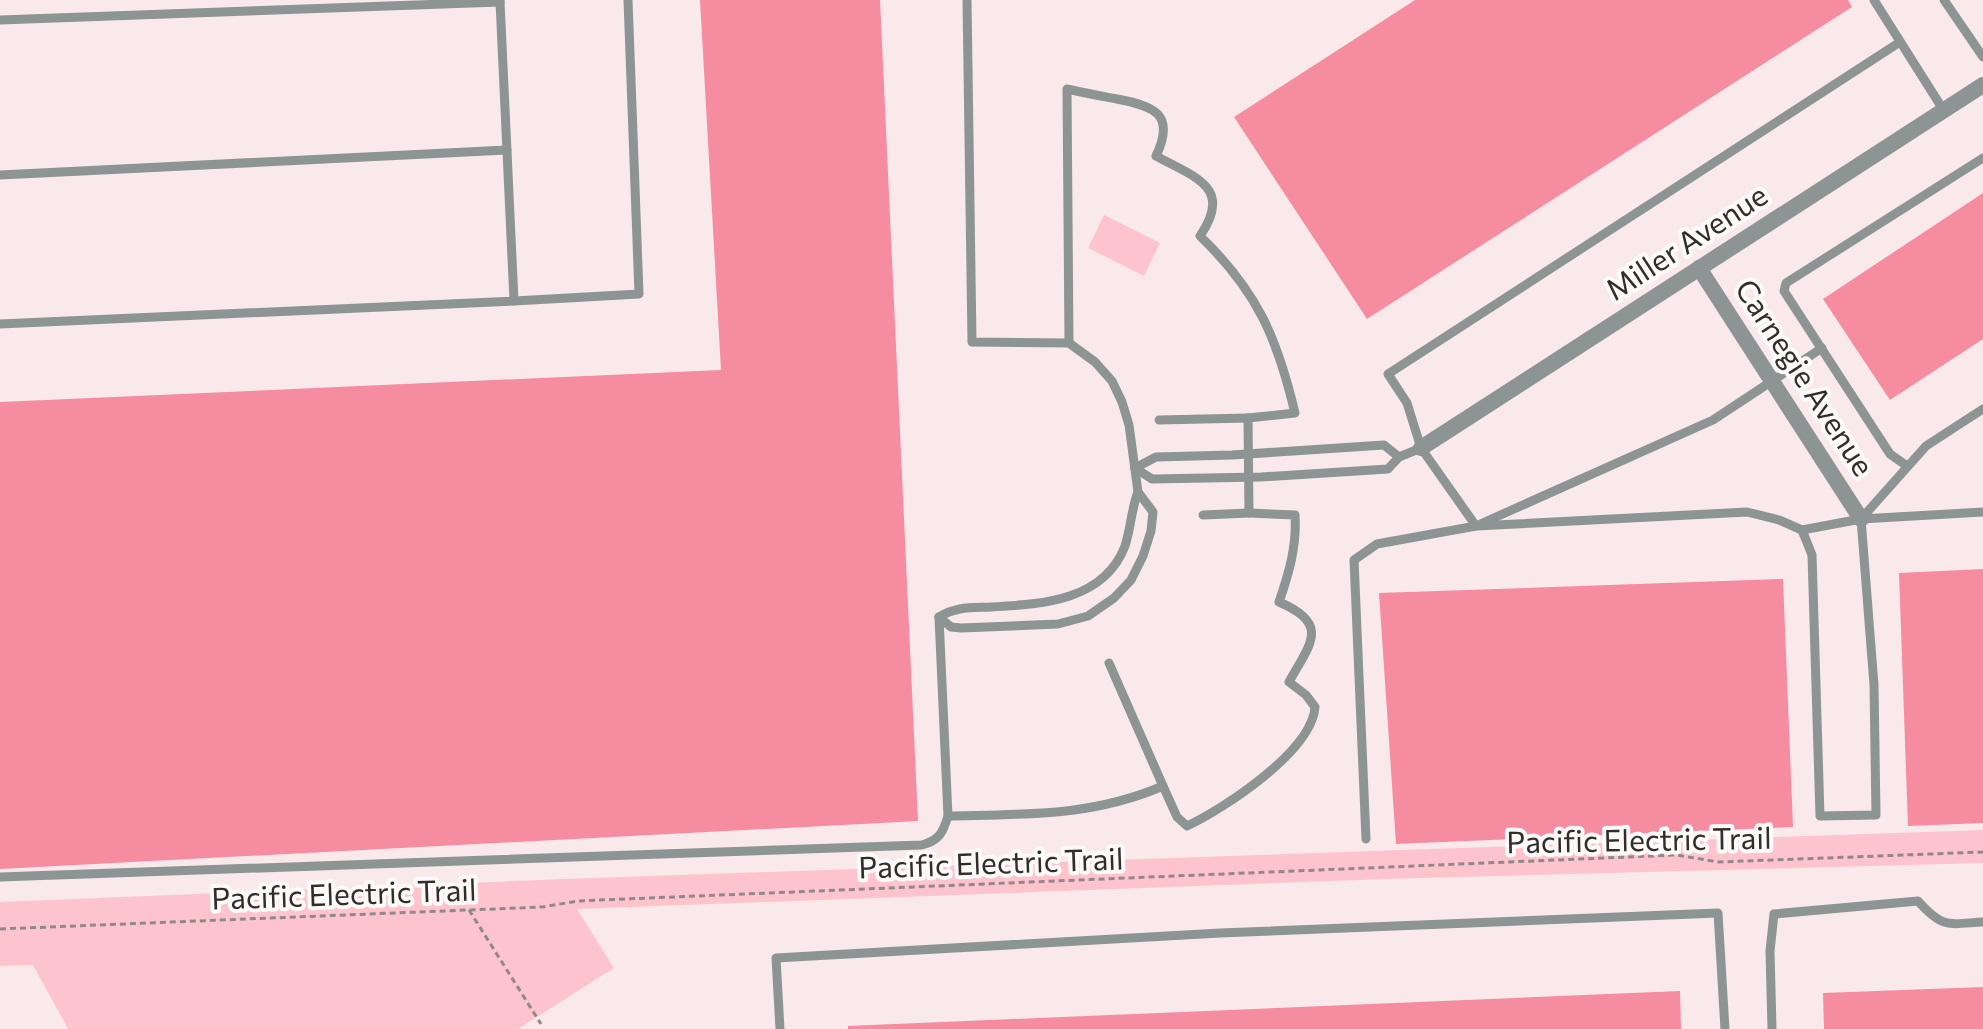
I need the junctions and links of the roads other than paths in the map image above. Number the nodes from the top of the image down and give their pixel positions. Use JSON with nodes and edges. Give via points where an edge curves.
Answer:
{"nodes":[{"id":1,"x":628,"y":0,"type":"edge"},
{"id":2,"x":967,"y":0,"type":"edge"},
{"id":3,"x":1874,"y":0,"type":"edge"},
{"id":4,"x":1944,"y":0,"type":"edge"},
{"id":5,"x":500,"y":1,"type":"edge"},
{"id":6,"x":0,"y":20,"type":"edge"},
{"id":7,"x":1900,"y":42,"type":"junction"},
{"id":8,"x":1983,"y":57,"type":"edge"},
{"id":9,"x":1983,"y":85,"type":"edge"},
{"id":10,"x":1944,"y":111,"type":"junction"},
{"id":11,"x":507,"y":150,"type":"junction"},
{"id":12,"x":1983,"y":158,"type":"edge"},
{"id":13,"x":0,"y":175,"type":"edge"},
{"id":14,"x":1699,"y":268,"type":"junction"},
{"id":15,"x":514,"y":301,"type":"junction"},
{"id":16,"x":0,"y":324,"type":"edge"},
{"id":17,"x":1069,"y":343,"type":"junction"},
{"id":18,"x":1822,"y":348,"type":"junction"},
{"id":19,"x":1772,"y":380,"type":"junction"},
{"id":20,"x":1983,"y":409,"type":"edge"},
{"id":21,"x":1248,"y":418,"type":"junction"},
{"id":22,"x":1159,"y":420,"type":"dead end"},
{"id":23,"x":1421,"y":448,"type":"junction"},
{"id":24,"x":1247,"y":453,"type":"junction"},
{"id":25,"x":1399,"y":457,"type":"junction"},
{"id":26,"x":1907,"y":466,"type":"junction"},
{"id":27,"x":1135,"y":468,"type":"junction"},
{"id":28,"x":1249,"y":477,"type":"junction"},
{"id":29,"x":1138,"y":492,"type":"junction"},
{"id":30,"x":1983,"y":512,"type":"edge"},
{"id":31,"x":1249,"y":513,"type":"junction"},
{"id":32,"x":1203,"y":515,"type":"dead end"},
{"id":33,"x":1861,"y":519,"type":"junction"},
{"id":34,"x":1476,"y":526,"type":"junction"},
{"id":35,"x":1802,"y":530,"type":"junction"},
{"id":36,"x":939,"y":617,"type":"junction"},
{"id":37,"x":1109,"y":663,"type":"dead end"},
{"id":38,"x":1163,"y":786,"type":"junction"},
{"id":39,"x":948,"y":816,"type":"junction"},
{"id":40,"x":1366,"y":839,"type":"dead end"},
{"id":41,"x":0,"y":877,"type":"edge"},
{"id":42,"x":1983,"y":922,"type":"edge"},
{"id":43,"x":780,"y":1029,"type":"edge"},
{"id":44,"x":1725,"y":1029,"type":"edge"},
{"id":45,"x":1772,"y":1029,"type":"edge"}],
"edges":[{"from":1,"to":15,"type":"lane","via":[[639,294]]},
{"from":2,"to":17,"type":"lane","via":[[972,342]]},
{"from":3,"to":7,"type":"lane"},
{"from":4,"to":8,"type":"lane"},
{"from":5,"to":6,"type":"lane"},
{"from":5,"to":11,"type":"lane"},
{"from":7,"to":10,"type":"lane"},
{"from":7,"to":23,"type":"lane","via":[[1388,374],[1407,403]]},
{"from":9,"to":10,"type":"street","name":"Miller Avenue"},
{"from":10,"to":14,"type":"street","name":"Miller Avenue"},
{"from":11,"to":13,"type":"lane"},
{"from":11,"to":15,"type":"lane"},
{"from":12,"to":18,"type":"lane","via":[[1786,283],[1784,291]]},
{"from":14,"to":19,"type":"street","name":"Carnegie Avenue"},
{"from":14,"to":23,"type":"street","name":"Miller Avenue"},
{"from":15,"to":16,"type":"lane"},
{"from":17,"to":21,"type":"lane","via":[[1067,89],[1143,104],[1157,112],[1164,133],[1156,156],[1199,180],[1212,195],[1215,209],[1200,236],[1258,306],[1283,361],[1295,413]]},
{"from":17,"to":27,"type":"lane","via":[[1112,381],[1129,425]]},
{"from":18,"to":19,"type":"lane"},
{"from":18,"to":26,"type":"lane","via":[[1890,454]]},
{"from":19,"to":33,"type":"street","name":"Carnegie Avenue"},
{"from":19,"to":34,"type":"lane","via":[[1713,420]]},
{"from":20,"to":26,"type":"lane","via":[[1926,446]]},
{"from":21,"to":22,"type":"lane"},
{"from":21,"to":24,"type":"lane"},
{"from":23,"to":25,"type":"lane"},
{"from":23,"to":34,"type":"lane"},
{"from":24,"to":25,"type":"lane","via":[[1384,445]]},
{"from":24,"to":27,"type":"lane","via":[[1156,457]]},
{"from":24,"to":28,"type":"lane"},
{"from":25,"to":28,"type":"lane","via":[[1388,469]]},
{"from":26,"to":33,"type":"lane"},
{"from":27,"to":28,"type":"lane","via":[[1152,479]]},
{"from":27,"to":29,"type":"lane"},
{"from":28,"to":31,"type":"lane"},
{"from":29,"to":36,"type":"lane","via":[[1125,547],[1097,583],[1072,597],[952,609]]},
{"from":29,"to":36,"type":"lane","via":[[1153,512],[1143,556],[1131,580],[1088,616],[1058,624],[961,628]]},
{"from":30,"to":33,"type":"lane"},
{"from":31,"to":32,"type":"lane"},
{"from":31,"to":38,"type":"lane","via":[[1295,515],[1296,537],[1279,602],[1309,619],[1309,646],[1289,682],[1315,707],[1314,721],[1277,765],[1187,826]]},
{"from":33,"to":35,"type":"lane"},
{"from":33,"to":35,"type":"lane","via":[[1874,685],[1876,815],[1820,816],[1812,555]]},
{"from":34,"to":35,"type":"lane","via":[[1747,512]]},
{"from":34,"to":40,"type":"lane","via":[[1377,544],[1354,560]]},
{"from":36,"to":39,"type":"lane"},
{"from":37,"to":38,"type":"lane"},
{"from":38,"to":39,"type":"lane","via":[[1112,805],[1062,813]]},
{"from":39,"to":41,"type":"lane","via":[[941,836],[922,845]]},
{"from":42,"to":45,"type":"lane","via":[[1944,924],[1918,901],[1774,914]]},
{"from":43,"to":44,"type":"lane","via":[[776,958],[1718,913]]}]}
